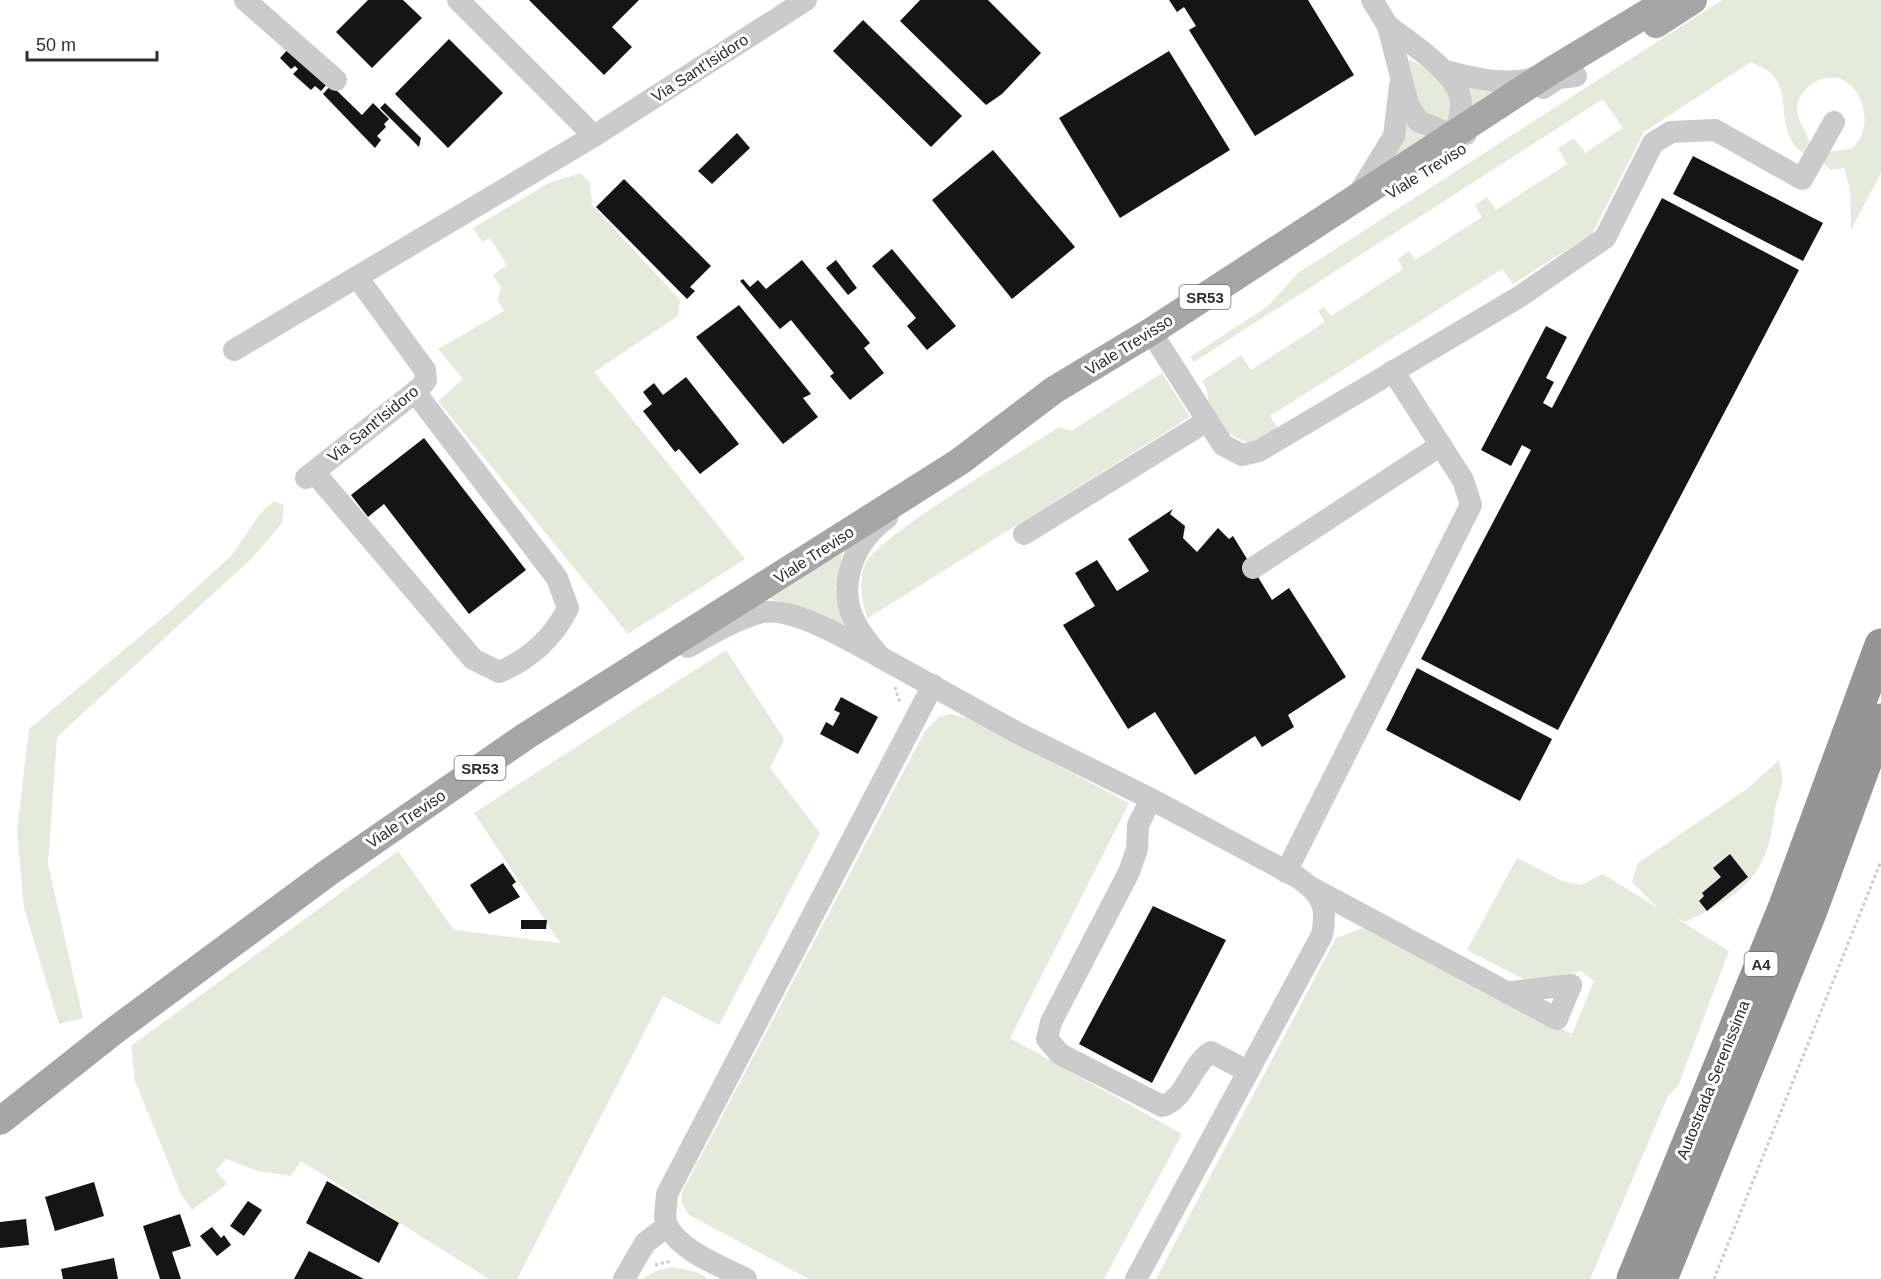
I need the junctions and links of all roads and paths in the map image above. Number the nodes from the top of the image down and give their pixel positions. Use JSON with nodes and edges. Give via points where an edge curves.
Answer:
{"nodes":[{"id":1,"x":245,"y":0,"type":"edge"},
{"id":2,"x":458,"y":0,"type":"edge"},
{"id":3,"x":806,"y":0,"type":"edge"},
{"id":4,"x":1372,"y":0,"type":"edge"},
{"id":5,"x":1669,"y":0,"type":"edge"},
{"id":6,"x":1693,"y":0,"type":"edge"},
{"id":7,"x":1388,"y":26,"type":"junction"},
{"id":8,"x":1445,"y":71,"type":"junction"},
{"id":9,"x":1564,"y":73,"type":"junction"},
{"id":10,"x":1401,"y":75,"type":"junction"},
{"id":11,"x":336,"y":80,"type":"dead end"},
{"id":12,"x":1834,"y":122,"type":"dead end"},
{"id":13,"x":594,"y":136,"type":"junction"},
{"id":14,"x":1454,"y":136,"type":"junction"},
{"id":15,"x":1356,"y":198,"type":"junction"},
{"id":16,"x":1301,"y":251,"type":"junction"},
{"id":17,"x":357,"y":277,"type":"junction"},
{"id":18,"x":1226,"y":283,"type":"junction"},
{"id":19,"x":1160,"y":346,"type":"junction"},
{"id":20,"x":234,"y":350,"type":"dead end"},
{"id":21,"x":1393,"y":371,"type":"junction"},
{"id":22,"x":1054,"y":390,"type":"junction"},
{"id":23,"x":415,"y":393,"type":"junction"},
{"id":24,"x":1207,"y":421,"type":"junction"},
{"id":25,"x":1441,"y":445,"type":"junction"},
{"id":26,"x":959,"y":462,"type":"junction"},
{"id":27,"x":1024,"y":534,"type":"dead end"},
{"id":28,"x":1252,"y":568,"type":"dead end"},
{"id":29,"x":1881,"y":645,"type":"edge"},
{"id":30,"x":880,"y":657,"type":"junction"},
{"id":31,"x":933,"y":685,"type":"junction"},
{"id":32,"x":1881,"y":720,"type":"edge"},
{"id":33,"x":526,"y":736,"type":"junction"},
{"id":34,"x":1150,"y":799,"type":"junction"},
{"id":35,"x":1881,"y":861,"type":"edge"},
{"id":36,"x":1286,"y":872,"type":"junction"},
{"id":37,"x":1314,"y":889,"type":"junction"},
{"id":38,"x":1511,"y":992,"type":"dead end"},
{"id":39,"x":1247,"y":1071,"type":"junction"},
{"id":40,"x":7,"y":1114,"type":"edge"},
{"id":41,"x":667,"y":1226,"type":"junction"},
{"id":42,"x":675,"y":1261,"type":"dead end"},
{"id":43,"x":626,"y":1276,"type":"edge"},
{"id":44,"x":746,"y":1279,"type":"edge"},
{"id":45,"x":1136,"y":1279,"type":"edge"},
{"id":46,"x":1632,"y":1279,"type":"edge"},
{"id":47,"x":1661,"y":1279,"type":"edge"},
{"id":48,"x":1714,"y":1279,"type":"edge"}],
"edges":[{"from":1,"to":11,"type":"street"},
{"from":2,"to":13,"type":"street"},
{"from":3,"to":13,"type":"street","name":"Via Sant'Isidoro"},
{"from":4,"to":7,"type":"street"},
{"from":5,"to":9,"type":"main road","name":"Viale Treviso","number":"SR53"},
{"from":6,"to":9,"type":"main road","name":"Viale Treviso"},
{"from":7,"to":8,"type":"street"},
{"from":7,"to":10,"type":"street"},
{"from":8,"to":9,"type":"street","via":[[1488,81],[1526,81]]},
{"from":8,"to":14,"type":"street","via":[[1461,102]]},
{"from":9,"to":14,"type":"main road","name":"Viale Treviso","number":"SR53"},
{"from":9,"to":16,"type":"main road","name":"Viale Treviso"},
{"from":10,"to":14,"type":"street","via":[[1408,104],[1418,121]]},
{"from":10,"to":15,"type":"street","via":[[1394,136]]},
{"from":12,"to":21,"type":"street","via":[[1802,179],[1715,130],[1671,132],[1653,143],[1605,238],[1519,297]]},
{"from":13,"to":17,"type":"street","name":"Via Sant'Isidoro"},
{"from":14,"to":15,"type":"main road","name":"Viale Trevisso","number":"SR53"},
{"from":14,"to":16,"type":"street","via":[[1440,154],[1315,234]]},
{"from":15,"to":18,"type":"main road","name":"Viale Trevisso","number":"SR53"},
{"from":16,"to":19,"type":"main road","name":"Viale Treviso"},
{"from":17,"to":20,"type":"street","name":"Via Sant'Isidoro"},
{"from":17,"to":23,"type":"street","name":"Via Sant'Isidoro","via":[[425,370],[426,380]]},
{"from":18,"to":19,"type":"street","via":[[1220,294],[1162,333]]},
{"from":18,"to":22,"type":"main road","name":"Viale Trevisso","number":"SR53"},
{"from":19,"to":22,"type":"street","via":[[1151,340],[1080,383]]},
{"from":19,"to":24,"type":"street","via":[[1183,377]]},
{"from":19,"to":26,"type":"main road","name":"Viale Treviso","via":[[1047,415]]},
{"from":21,"to":24,"type":"street","via":[[1258,451],[1242,455],[1232,452]]},
{"from":21,"to":25,"type":"street"},
{"from":22,"to":26,"type":"main road","name":"Viale Trevisso","number":"SR53"},
{"from":23,"to":23,"type":"street","name":"Via Sant'Isidoro","via":[[310,475],[473,659],[499,672],[518,665],[558,628],[568,608],[557,578]]},
{"from":24,"to":27,"type":"street"},
{"from":25,"to":28,"type":"street"},
{"from":25,"to":36,"type":"street","via":[[1463,480],[1472,505]]},
{"from":26,"to":30,"type":"street","via":[[936,484],[872,530],[857,549],[849,569],[850,610]]},
{"from":26,"to":33,"type":"main road","name":"Viale Treviso","number":"SR53"},
{"from":29,"to":46,"type":"highway","name":"Autostrada Serenissima","number":"A4","via":[[1785,906]]},
{"from":30,"to":31,"type":"street"},
{"from":30,"to":33,"type":"street","via":[[815,624],[776,611],[760,612],[691,645],[615,693]]},
{"from":31,"to":34,"type":"street","via":[[1016,732]]},
{"from":31,"to":41,"type":"street","via":[[667,1194]]},
{"from":32,"to":47,"type":"highway","name":"Autostrada Serenissima","number":"A4","via":[[1810,913]]},
{"from":33,"to":40,"type":"main road","name":"Viale Treviso","number":"SR53","via":[[329,872]]},
{"from":34,"to":36,"type":"street"},
{"from":34,"to":39,"type":"street","via":[[1138,825],[1137,849],[1129,872],[1051,1022],[1047,1039],[1060,1054],[1162,1106],[1178,1095],[1202,1057],[1211,1052]]},
{"from":35,"to":48,"type":"path"},
{"from":36,"to":37,"type":"street"},
{"from":37,"to":38,"type":"street"},
{"from":37,"to":39,"type":"street","via":[[1326,916],[1322,935]]},
{"from":39,"to":45,"type":"street"},
{"from":41,"to":43,"type":"street","via":[[645,1243]]},
{"from":41,"to":44,"type":"street","via":[[683,1245]]},
{"from":42,"to":43,"type":"path"}]}
